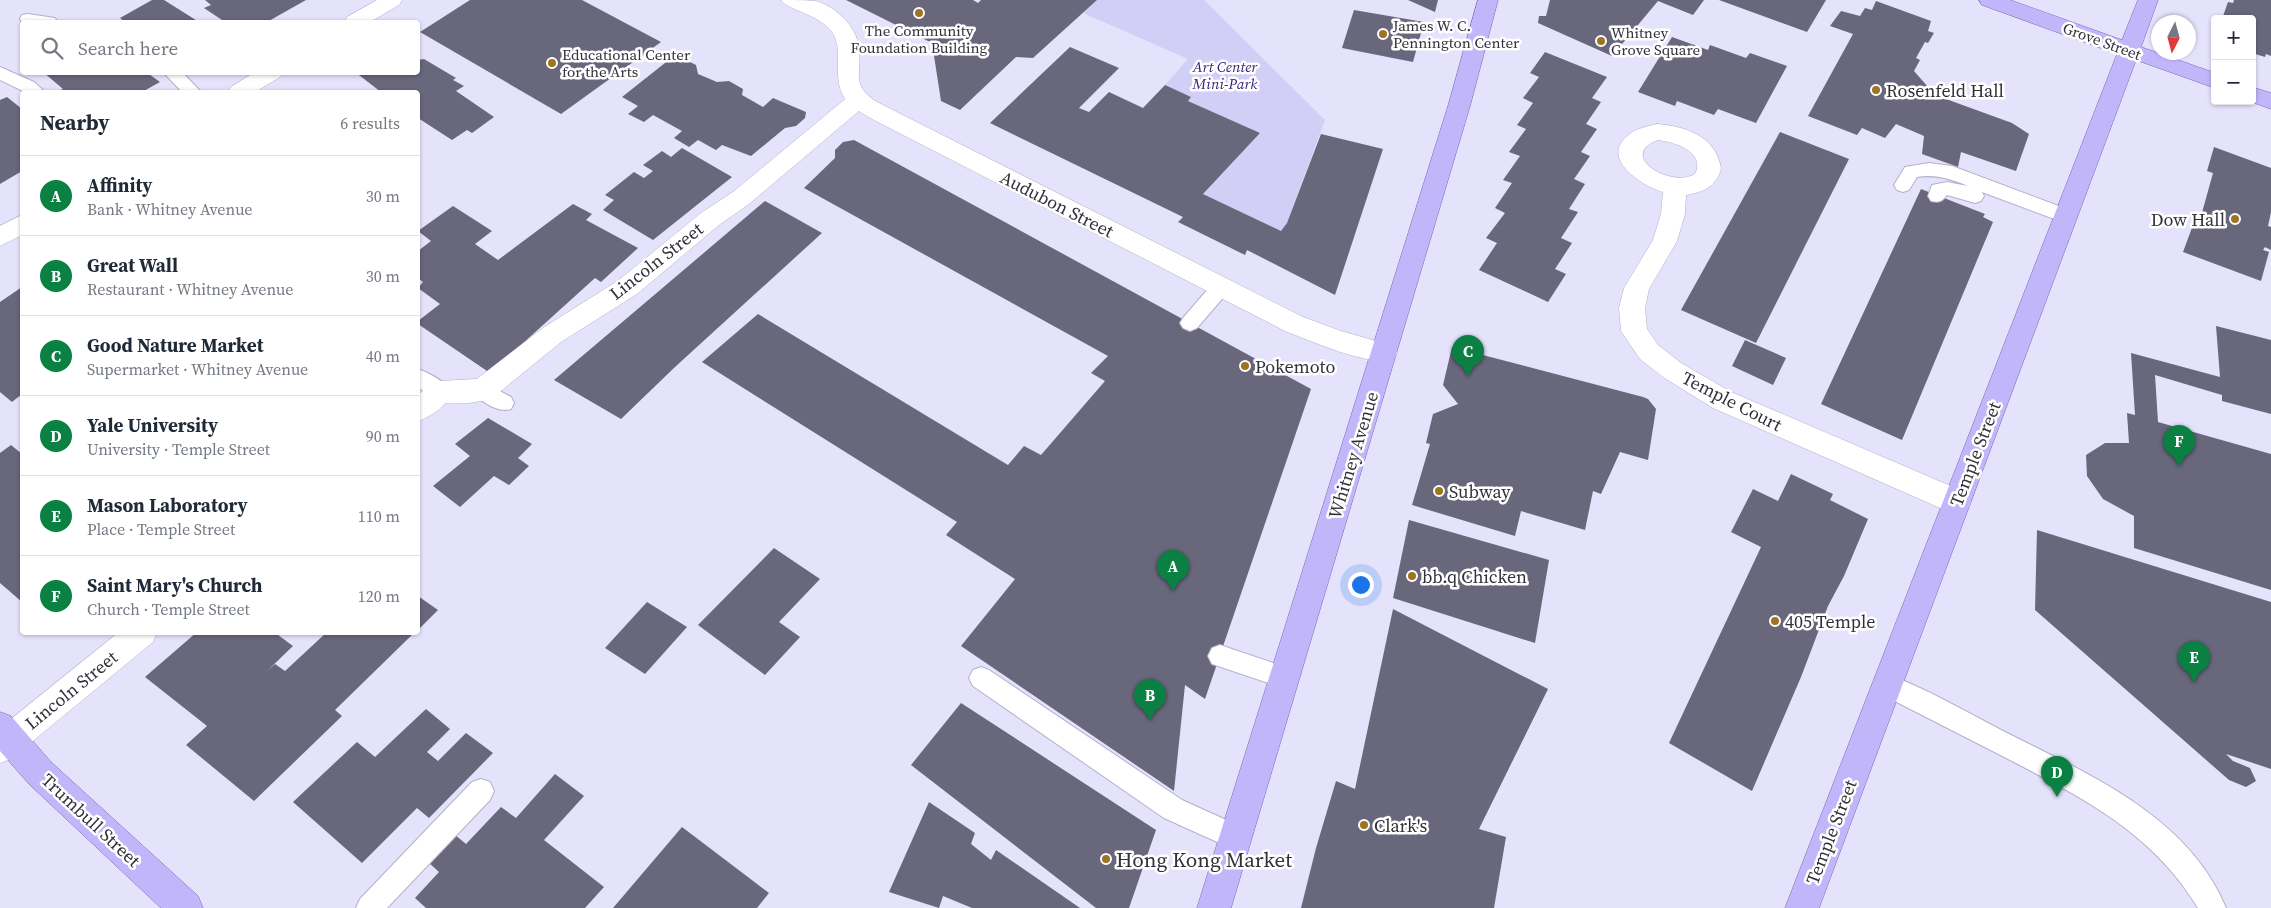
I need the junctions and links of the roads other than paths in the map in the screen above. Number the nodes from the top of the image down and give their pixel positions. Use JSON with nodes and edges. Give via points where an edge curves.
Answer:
{"nodes":[{"id":1,"x":392,"y":0,"type":"edge"},
{"id":2,"x":791,"y":0,"type":"edge"},
{"id":3,"x":1488,"y":0,"type":"edge"},
{"id":4,"x":1989,"y":0,"type":"edge"},
{"id":5,"x":2148,"y":0,"type":"edge"},
{"id":6,"x":28,"y":19,"type":"dead end"},
{"id":7,"x":35,"y":20,"type":"edge"},
{"id":8,"x":358,"y":20,"type":"edge"},
{"id":9,"x":2128,"y":50,"type":"junction"},
{"id":10,"x":0,"y":73,"type":"edge"},
{"id":11,"x":174,"y":75,"type":"edge"},
{"id":12,"x":268,"y":75,"type":"edge"},
{"id":13,"x":2211,"y":80,"type":"edge"},
{"id":14,"x":33,"y":90,"type":"edge"},
{"id":15,"x":190,"y":90,"type":"edge"},
{"id":16,"x":246,"y":90,"type":"edge"},
{"id":17,"x":2256,"y":95,"type":"edge"},
{"id":18,"x":858,"y":100,"type":"junction"},
{"id":19,"x":2271,"y":101,"type":"edge"},
{"id":20,"x":1903,"y":185,"type":"dead end"},
{"id":21,"x":1675,"y":187,"type":"dead end"},
{"id":22,"x":1937,"y":196,"type":"dead end"},
{"id":23,"x":2062,"y":223,"type":"junction"},
{"id":24,"x":20,"y":225,"type":"edge"},
{"id":25,"x":0,"y":237,"type":"edge"},
{"id":26,"x":1221,"y":287,"type":"junction"},
{"id":27,"x":1190,"y":323,"type":"dead end"},
{"id":28,"x":1384,"y":353,"type":"junction"},
{"id":29,"x":420,"y":377,"type":"edge"},
{"id":30,"x":440,"y":392,"type":"junction"},
{"id":31,"x":420,"y":408,"type":"edge"},
{"id":32,"x":1957,"y":502,"type":"junction"},
{"id":33,"x":138,"y":635,"type":"edge"},
{"id":34,"x":1220,"y":656,"type":"dead end"},
{"id":35,"x":981,"y":678,"type":"dead end"},
{"id":36,"x":1286,"y":678,"type":"junction"},
{"id":37,"x":1887,"y":685,"type":"junction"},
{"id":38,"x":4,"y":738,"type":"edge"},
{"id":39,"x":481,"y":792,"type":"dead end"},
{"id":40,"x":1235,"y":837,"type":"junction"},
{"id":41,"x":186,"y":908,"type":"edge"},
{"id":42,"x":369,"y":908,"type":"edge"},
{"id":43,"x":1214,"y":908,"type":"edge"},
{"id":44,"x":1802,"y":908,"type":"edge"},
{"id":45,"x":2213,"y":908,"type":"edge"}],
"edges":[{"from":1,"to":8,"type":"street"},
{"from":2,"to":18,"type":"street","via":[[825,13],[845,35],[848,46],[847,80]]},
{"from":3,"to":28,"type":"main road","name":"Whitney Avenue"},
{"from":4,"to":9,"type":"main road","name":"Grove Street"},
{"from":5,"to":9,"type":"main road","name":"Temple Street"},
{"from":6,"to":7,"type":"lane"},
{"from":9,"to":13,"type":"main road","name":"Grove Street"},
{"from":9,"to":23,"type":"main road","name":"Temple Street"},
{"from":10,"to":14,"type":"lane"},
{"from":11,"to":15,"type":"lane"},
{"from":12,"to":16,"type":"street"},
{"from":17,"to":19,"type":"main road"},
{"from":18,"to":26,"type":"street","name":"Audubon Street","via":[[940,146]]},
{"from":18,"to":30,"type":"street","name":"Lincoln Street","via":[[628,287],[552,335],[494,397]]},
{"from":20,"to":23,"type":"lane","via":[[1911,172],[1929,169],[1946,172]]},
{"from":21,"to":32,"type":"street","name":"Temple Court","via":[[1673,214],[1665,242],[1637,288],[1632,308],[1634,331],[1648,352],[1722,400]]},
{"from":22,"to":23,"type":"lane","via":[[1938,190],[1958,189]]},
{"from":23,"to":32,"type":"main road","name":"Temple Street"},
{"from":24,"to":25,"type":"street"},
{"from":26,"to":27,"type":"lane"},
{"from":26,"to":28,"type":"street","name":"Audubon Street","via":[[1294,324]]},
{"from":28,"to":36,"type":"main road","name":"Whitney Avenue"},
{"from":29,"to":30,"type":"lane"},
{"from":30,"to":31,"type":"street"},
{"from":32,"to":37,"type":"main road","name":"Temple Street"},
{"from":33,"to":38,"type":"street","name":"Lincoln Street"},
{"from":34,"to":36,"type":"lane"},
{"from":35,"to":40,"type":"lane","via":[[1173,809]]},
{"from":36,"to":40,"type":"main road","name":"Whitney Avenue"},
{"from":37,"to":44,"type":"main road","name":"Temple Street"},
{"from":37,"to":45,"type":"lane","via":[[2108,799],[2150,828],[2184,863]]},
{"from":38,"to":41,"type":"main road","name":"Trumbull Street"},
{"from":39,"to":42,"type":"lane"},
{"from":40,"to":43,"type":"main road","name":"Whitney Avenue"}]}
